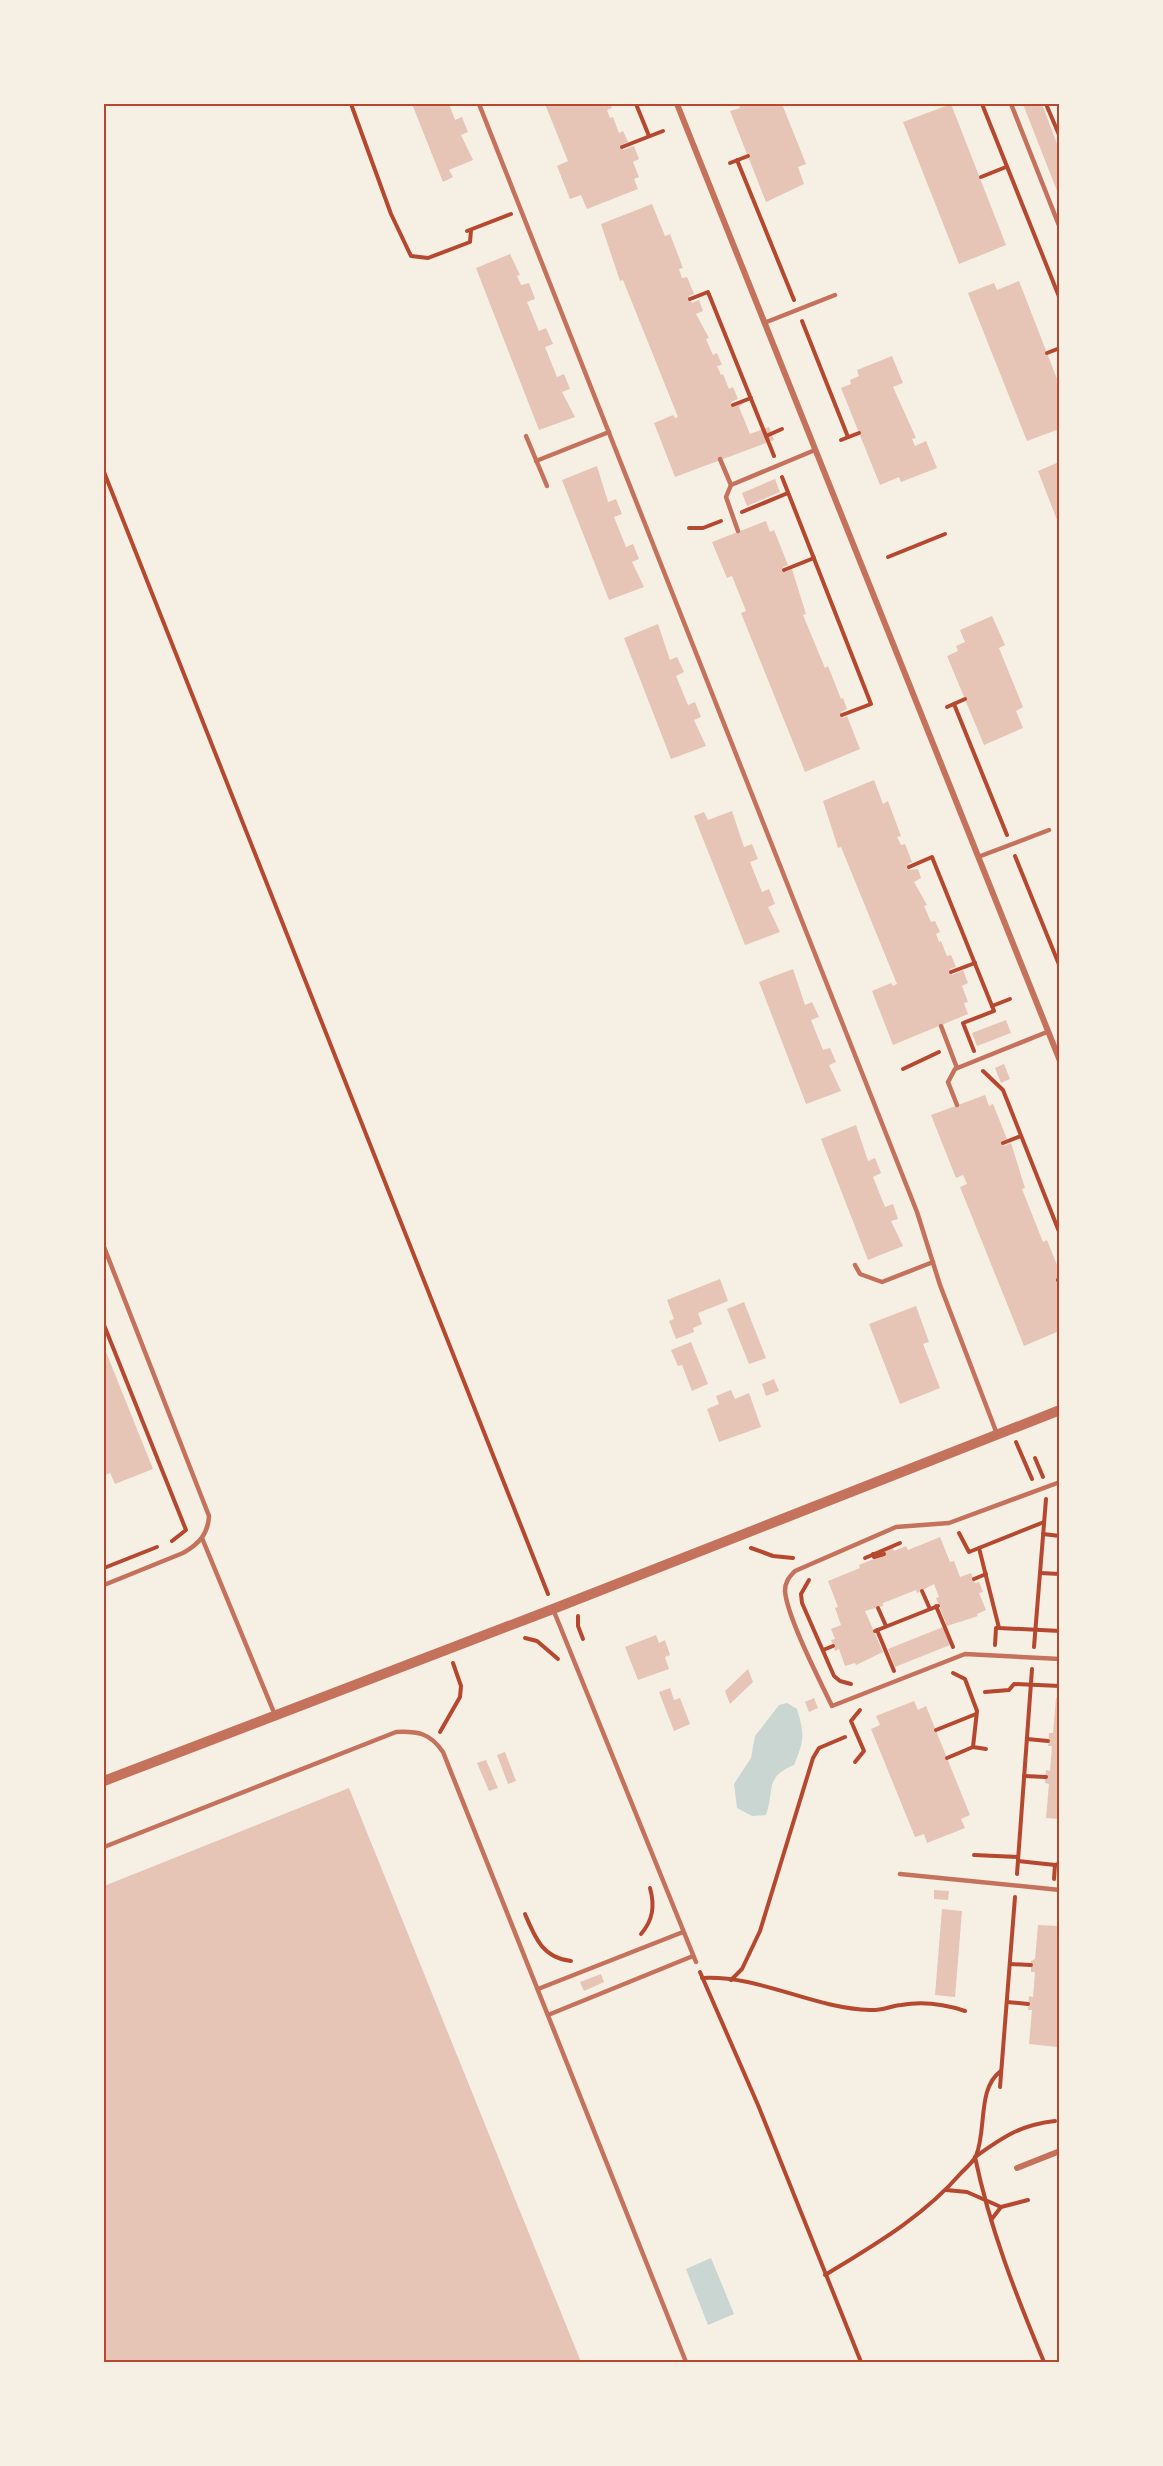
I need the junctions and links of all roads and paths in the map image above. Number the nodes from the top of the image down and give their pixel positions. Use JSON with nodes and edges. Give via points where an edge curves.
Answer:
{"nodes":[{"id":1,"x":351,"y":104,"type":"edge"},
{"id":2,"x":479,"y":104,"type":"edge"},
{"id":3,"x":636,"y":104,"type":"edge"},
{"id":4,"x":677,"y":104,"type":"edge"},
{"id":5,"x":982,"y":104,"type":"edge"},
{"id":6,"x":1011,"y":104,"type":"edge"},
{"id":7,"x":1046,"y":104,"type":"edge"},
{"id":8,"x":663,"y":131,"type":"dead end"},
{"id":9,"x":649,"y":136,"type":"junction"},
{"id":10,"x":1059,"y":137,"type":"edge"},
{"id":11,"x":622,"y":147,"type":"dead end"},
{"id":12,"x":748,"y":156,"type":"dead end"},
{"id":13,"x":730,"y":163,"type":"dead end"},
{"id":14,"x":1006,"y":167,"type":"junction"},
{"id":15,"x":981,"y":177,"type":"dead end"},
{"id":16,"x":512,"y":213,"type":"dead end"},
{"id":17,"x":1059,"y":228,"type":"edge"},
{"id":18,"x":835,"y":295,"type":"dead end"},
{"id":19,"x":690,"y":299,"type":"dead end"},
{"id":20,"x":1059,"y":299,"type":"edge"},
{"id":21,"x":764,"y":323,"type":"junction"},
{"id":22,"x":1059,"y":348,"type":"edge"},
{"id":23,"x":1047,"y":353,"type":"dead end"},
{"id":24,"x":750,"y":398,"type":"junction"},
{"id":25,"x":733,"y":405,"type":"dead end"},
{"id":26,"x":782,"y":429,"type":"dead end"},
{"id":27,"x":609,"y":432,"type":"junction"},
{"id":28,"x":859,"y":433,"type":"dead end"},
{"id":29,"x":526,"y":436,"type":"dead end"},
{"id":30,"x":766,"y":436,"type":"junction"},
{"id":31,"x":841,"y":440,"type":"dead end"},
{"id":32,"x":815,"y":450,"type":"junction"},
{"id":33,"x":720,"y":459,"type":"dead end"},
{"id":34,"x":536,"y":461,"type":"junction"},
{"id":35,"x":777,"y":465,"type":"junction"},
{"id":36,"x":104,"y":472,"type":"edge"},
{"id":37,"x":731,"y":485,"type":"junction"},
{"id":38,"x":547,"y":486,"type":"dead end"},
{"id":39,"x":738,"y":531,"type":"dead end"},
{"id":40,"x":945,"y":534,"type":"dead end"},
{"id":41,"x":888,"y":557,"type":"dead end"},
{"id":42,"x":814,"y":558,"type":"junction"},
{"id":43,"x":784,"y":570,"type":"dead end"},
{"id":44,"x":965,"y":699,"type":"dead end"},
{"id":45,"x":947,"y":707,"type":"dead end"},
{"id":46,"x":842,"y":715,"type":"dead end"},
{"id":47,"x":1048,"y":830,"type":"dead end"},
{"id":48,"x":978,"y":857,"type":"junction"},
{"id":49,"x":909,"y":867,"type":"dead end"},
{"id":50,"x":975,"y":963,"type":"junction"},
{"id":51,"x":951,"y":972,"type":"dead end"},
{"id":52,"x":1010,"y":999,"type":"dead end"},
{"id":53,"x":992,"y":1006,"type":"junction"},
{"id":54,"x":941,"y":1026,"type":"dead end"},
{"id":55,"x":1047,"y":1032,"type":"junction"},
{"id":56,"x":978,"y":1060,"type":"junction"},
{"id":57,"x":1059,"y":1061,"type":"edge"},
{"id":58,"x":957,"y":1068,"type":"junction"},
{"id":59,"x":957,"y":1105,"type":"dead end"},
{"id":60,"x":1021,"y":1136,"type":"junction"},
{"id":61,"x":1003,"y":1143,"type":"dead end"},
{"id":62,"x":1059,"y":1234,"type":"edge"},
{"id":63,"x":104,"y":1247,"type":"edge"},
{"id":64,"x":933,"y":1262,"type":"junction"},
{"id":65,"x":855,"y":1265,"type":"dead end"},
{"id":66,"x":104,"y":1325,"type":"edge"},
{"id":67,"x":1059,"y":1410,"type":"edge"},
{"id":68,"x":1009,"y":1430,"type":"junction"},
{"id":69,"x":997,"y":1434,"type":"junction"},
{"id":70,"x":1035,"y":1458,"type":"dead end"},
{"id":71,"x":1059,"y":1482,"type":"edge"},
{"id":72,"x":1047,"y":1487,"type":"junction"},
{"id":73,"x":1038,"y":1490,"type":"junction"},
{"id":74,"x":1044,"y":1522,"type":"junction"},
{"id":75,"x":950,"y":1531,"type":"dead end"},
{"id":76,"x":1059,"y":1531,"type":"edge"},
{"id":77,"x":1043,"y":1534,"type":"junction"},
{"id":78,"x":1050,"y":1535,"type":"junction"},
{"id":79,"x":1059,"y":1536,"type":"edge"},
{"id":80,"x":202,"y":1538,"type":"junction"},
{"id":81,"x":742,"y":1548,"type":"dead end"},
{"id":82,"x":979,"y":1548,"type":"junction"},
{"id":83,"x":863,"y":1552,"type":"dead end"},
{"id":84,"x":873,"y":1554,"type":"junction"},
{"id":85,"x":884,"y":1554,"type":"dead end"},
{"id":86,"x":865,"y":1558,"type":"dead end"},
{"id":87,"x":821,"y":1559,"type":"junction"},
{"id":88,"x":104,"y":1568,"type":"edge"},
{"id":89,"x":1040,"y":1573,"type":"junction"},
{"id":90,"x":987,"y":1574,"type":"junction"},
{"id":91,"x":1059,"y":1574,"type":"edge"},
{"id":92,"x":814,"y":1575,"type":"dead end"},
{"id":93,"x":974,"y":1579,"type":"dead end"},
{"id":94,"x":104,"y":1585,"type":"edge"},
{"id":95,"x":922,"y":1590,"type":"dead end"},
{"id":96,"x":878,"y":1608,"type":"dead end"},
{"id":97,"x":554,"y":1609,"type":"junction"},
{"id":98,"x":930,"y":1609,"type":"junction"},
{"id":99,"x":583,"y":1610,"type":"dead end"},
{"id":100,"x":886,"y":1626,"type":"junction"},
{"id":101,"x":999,"y":1628,"type":"junction"},
{"id":102,"x":1035,"y":1629,"type":"junction"},
{"id":103,"x":1059,"y":1631,"type":"edge"},
{"id":104,"x":516,"y":1638,"type":"dead end"},
{"id":105,"x":583,"y":1640,"type":"dead end"},
{"id":106,"x":833,"y":1646,"type":"dead end"},
{"id":107,"x":823,"y":1650,"type":"junction"},
{"id":108,"x":994,"y":1655,"type":"junction"},
{"id":109,"x":957,"y":1657,"type":"junction"},
{"id":110,"x":1033,"y":1657,"type":"junction"},
{"id":111,"x":1059,"y":1659,"type":"edge"},
{"id":112,"x":457,"y":1660,"type":"dead end"},
{"id":113,"x":560,"y":1661,"type":"dead end"},
{"id":114,"x":959,"y":1674,"type":"junction"},
{"id":115,"x":942,"y":1677,"type":"dead end"},
{"id":116,"x":898,"y":1680,"type":"junction"},
{"id":117,"x":1031,"y":1685,"type":"junction"},
{"id":118,"x":1059,"y":1686,"type":"edge"},
{"id":119,"x":986,"y":1692,"type":"dead end"},
{"id":120,"x":862,"y":1694,"type":"junction"},
{"id":121,"x":976,"y":1714,"type":"junction"},
{"id":122,"x":275,"y":1715,"type":"junction"},
{"id":123,"x":936,"y":1730,"type":"dead end"},
{"id":124,"x":439,"y":1733,"type":"dead end"},
{"id":125,"x":844,"y":1737,"type":"dead end"},
{"id":126,"x":1027,"y":1739,"type":"junction"},
{"id":127,"x":1048,"y":1741,"type":"dead end"},
{"id":128,"x":973,"y":1747,"type":"junction"},
{"id":129,"x":986,"y":1749,"type":"dead end"},
{"id":130,"x":947,"y":1758,"type":"dead end"},
{"id":131,"x":855,"y":1762,"type":"dead end"},
{"id":132,"x":1024,"y":1776,"type":"junction"},
{"id":133,"x":1046,"y":1777,"type":"dead end"},
{"id":134,"x":104,"y":1781,"type":"edge"},
{"id":135,"x":104,"y":1847,"type":"edge"},
{"id":136,"x":975,"y":1855,"type":"dead end"},
{"id":137,"x":1018,"y":1859,"type":"junction"},
{"id":138,"x":1059,"y":1863,"type":"edge"},
{"id":139,"x":900,"y":1874,"type":"dead end"},
{"id":140,"x":646,"y":1878,"type":"dead end"},
{"id":141,"x":1016,"y":1887,"type":"junction"},
{"id":142,"x":1059,"y":1890,"type":"edge"},
{"id":143,"x":525,"y":1914,"type":"dead end"},
{"id":144,"x":683,"y":1932,"type":"junction"},
{"id":145,"x":636,"y":1940,"type":"dead end"},
{"id":146,"x":693,"y":1956,"type":"junction"},
{"id":147,"x":578,"y":1962,"type":"dead end"},
{"id":148,"x":696,"y":1962,"type":"joint"},
{"id":149,"x":1010,"y":1964,"type":"junction"},
{"id":150,"x":1031,"y":1965,"type":"dead end"},
{"id":151,"x":702,"y":1978,"type":"junction"},
{"id":152,"x":731,"y":1980,"type":"junction"},
{"id":153,"x":538,"y":1989,"type":"junction"},
{"id":154,"x":1007,"y":2002,"type":"junction"},
{"id":155,"x":1028,"y":2004,"type":"dead end"},
{"id":156,"x":965,"y":2011,"type":"dead end"},
{"id":157,"x":548,"y":2015,"type":"junction"},
{"id":158,"x":1002,"y":2071,"type":"junction"},
{"id":159,"x":1000,"y":2087,"type":"dead end"},
{"id":160,"x":1055,"y":2121,"type":"dead end"},
{"id":161,"x":1059,"y":2151,"type":"edge"},
{"id":162,"x":975,"y":2157,"type":"junction"},
{"id":163,"x":1017,"y":2168,"type":"dead end"},
{"id":164,"x":946,"y":2190,"type":"junction"},
{"id":165,"x":984,"y":2199,"type":"junction"},
{"id":166,"x":1028,"y":2200,"type":"dead end"},
{"id":167,"x":1001,"y":2207,"type":"junction"},
{"id":168,"x":990,"y":2220,"type":"junction"},
{"id":169,"x":825,"y":2275,"type":"junction"},
{"id":170,"x":686,"y":2362,"type":"edge"},
{"id":171,"x":861,"y":2362,"type":"edge"},
{"id":172,"x":1044,"y":2362,"type":"edge"}],
"edges":[{"from":1,"to":16,"type":"path","via":[[391,214],[411,256],[428,258],[470,242],[469,230]]},
{"from":2,"to":27,"type":"lane"},
{"from":3,"to":9,"type":"path"},
{"from":4,"to":21,"type":"street"},
{"from":5,"to":14,"type":"path"},
{"from":6,"to":17,"type":"lane"},
{"from":7,"to":10,"type":"path"},
{"from":8,"to":9,"type":"path"},
{"from":9,"to":11,"type":"path"},
{"from":12,"to":13,"type":"path"},
{"from":14,"to":15,"type":"path"},
{"from":14,"to":20,"type":"path"},
{"from":18,"to":21,"type":"lane"},
{"from":19,"to":24,"type":"path","via":[[708,292]]},
{"from":21,"to":32,"type":"street"},
{"from":22,"to":23,"type":"path"},
{"from":24,"to":25,"type":"path"},
{"from":24,"to":30,"type":"path"},
{"from":26,"to":30,"type":"path"},
{"from":27,"to":34,"type":"lane"},
{"from":27,"to":64,"type":"lane"},
{"from":28,"to":31,"type":"path"},
{"from":29,"to":34,"type":"lane"},
{"from":30,"to":35,"type":"path"},
{"from":32,"to":35,"type":"lane"},
{"from":32,"to":48,"type":"street"},
{"from":33,"to":37,"type":"lane"},
{"from":34,"to":38,"type":"lane"},
{"from":35,"to":37,"type":"lane"},
{"from":35,"to":42,"type":"path"},
{"from":36,"to":97,"type":"path"},
{"from":37,"to":39,"type":"lane","via":[[726,497]]},
{"from":40,"to":41,"type":"path"},
{"from":42,"to":43,"type":"path"},
{"from":42,"to":46,"type":"path","via":[[871,704]]},
{"from":44,"to":45,"type":"path"},
{"from":47,"to":48,"type":"lane"},
{"from":48,"to":55,"type":"street"},
{"from":49,"to":50,"type":"path","via":[[932,857]]},
{"from":50,"to":51,"type":"path"},
{"from":50,"to":53,"type":"path"},
{"from":52,"to":53,"type":"path"},
{"from":53,"to":56,"type":"path","via":[[994,1011],[963,1023]]},
{"from":54,"to":58,"type":"lane"},
{"from":55,"to":56,"type":"lane"},
{"from":55,"to":57,"type":"street"},
{"from":56,"to":58,"type":"lane"},
{"from":56,"to":60,"type":"path","via":[[983,1073],[1003,1090]]},
{"from":58,"to":59,"type":"lane","via":[[948,1082]]},
{"from":60,"to":61,"type":"path"},
{"from":60,"to":62,"type":"path"},
{"from":63,"to":80,"type":"lane","via":[[204,1498],[209,1522]]},
{"from":64,"to":65,"type":"lane","via":[[882,1282],[860,1274]]},
{"from":64,"to":69,"type":"lane"},
{"from":66,"to":88,"type":"path","via":[[186,1530],[175,1540]]},
{"from":67,"to":68,"type":"street"},
{"from":68,"to":69,"type":"street"},
{"from":68,"to":73,"type":"path"},
{"from":69,"to":97,"type":"street"},
{"from":70,"to":72,"type":"path"},
{"from":71,"to":72,"type":"lane"},
{"from":72,"to":73,"type":"lane"},
{"from":72,"to":74,"type":"path"},
{"from":73,"to":87,"type":"lane","via":[[949,1522],[896,1527]]},
{"from":74,"to":77,"type":"path"},
{"from":74,"to":82,"type":"path"},
{"from":75,"to":82,"type":"path","via":[[958,1530],[969,1552]]},
{"from":76,"to":78,"type":"path"},
{"from":77,"to":78,"type":"path"},
{"from":77,"to":89,"type":"path"},
{"from":78,"to":79,"type":"path"},
{"from":80,"to":94,"type":"lane","via":[[183,1554]]},
{"from":80,"to":122,"type":"lane"},
{"from":81,"to":87,"type":"path","via":[[773,1556]]},
{"from":82,"to":90,"type":"path"},
{"from":83,"to":84,"type":"path","via":[[899,1537],[901,1545]]},
{"from":84,"to":85,"type":"path"},
{"from":84,"to":86,"type":"path"},
{"from":87,"to":120,"type":"lane","via":[[791,1575],[785,1589],[787,1601],[832,1707]]},
{"from":89,"to":91,"type":"path"},
{"from":89,"to":102,"type":"path"},
{"from":90,"to":93,"type":"path"},
{"from":90,"to":101,"type":"path"},
{"from":92,"to":107,"type":"path","via":[[801,1599]]},
{"from":95,"to":98,"type":"path"},
{"from":96,"to":100,"type":"path"},
{"from":97,"to":122,"type":"street"},
{"from":97,"to":144,"type":"lane"},
{"from":98,"to":100,"type":"path"},
{"from":98,"to":109,"type":"path","via":[[938,1606]]},
{"from":99,"to":105,"type":"path","via":[[577,1622]]},
{"from":100,"to":116,"type":"path","via":[[876,1630]]},
{"from":101,"to":102,"type":"path"},
{"from":101,"to":108,"type":"path"},
{"from":102,"to":103,"type":"path"},
{"from":102,"to":110,"type":"path"},
{"from":104,"to":113,"type":"path","via":[[537,1641]]},
{"from":106,"to":107,"type":"path"},
{"from":107,"to":120,"type":"path","via":[[837,1679],[852,1684]]},
{"from":108,"to":109,"type":"lane"},
{"from":108,"to":110,"type":"lane"},
{"from":109,"to":114,"type":"path"},
{"from":109,"to":116,"type":"lane"},
{"from":110,"to":111,"type":"lane"},
{"from":110,"to":117,"type":"path"},
{"from":112,"to":124,"type":"path","via":[[453,1664],[461,1686],[460,1697]]},
{"from":114,"to":115,"type":"path"},
{"from":114,"to":121,"type":"path","via":[[966,1681]]},
{"from":116,"to":120,"type":"lane"},
{"from":117,"to":118,"type":"path"},
{"from":117,"to":119,"type":"path","via":[[1014,1684],[1009,1690]]},
{"from":117,"to":126,"type":"path"},
{"from":120,"to":131,"type":"path","via":[[867,1707],[851,1721],[864,1751]]},
{"from":121,"to":123,"type":"path"},
{"from":121,"to":128,"type":"path"},
{"from":122,"to":134,"type":"street"},
{"from":125,"to":152,"type":"path","via":[[819,1748],[813,1758],[760,1931],[742,1969]]},
{"from":126,"to":127,"type":"path"},
{"from":126,"to":132,"type":"path"},
{"from":128,"to":129,"type":"path"},
{"from":128,"to":130,"type":"path"},
{"from":132,"to":133,"type":"path"},
{"from":132,"to":137,"type":"path"},
{"from":135,"to":153,"type":"lane","via":[[380,1737],[420,1731],[435,1740],[443,1752]]},
{"from":136,"to":137,"type":"path"},
{"from":137,"to":138,"type":"path"},
{"from":137,"to":141,"type":"path"},
{"from":139,"to":141,"type":"lane"},
{"from":140,"to":145,"type":"path","via":[[653,1908],[648,1925]]},
{"from":141,"to":142,"type":"lane"},
{"from":141,"to":149,"type":"path"},
{"from":143,"to":147,"type":"path","via":[[539,1945],[559,1959]]},
{"from":144,"to":146,"type":"lane"},
{"from":144,"to":153,"type":"lane"},
{"from":146,"to":148,"type":"lane"},
{"from":146,"to":157,"type":"lane"},
{"from":148,"to":151,"type":"path"},
{"from":149,"to":150,"type":"path"},
{"from":149,"to":154,"type":"path"},
{"from":151,"to":152,"type":"path"},
{"from":151,"to":169,"type":"path","via":[[758,2105]]},
{"from":152,"to":156,"type":"path","via":[[756,1983],[812,2002],[872,2011],[931,2003]]},
{"from":153,"to":157,"type":"lane"},
{"from":154,"to":155,"type":"path"},
{"from":154,"to":158,"type":"path"},
{"from":157,"to":170,"type":"lane"},
{"from":158,"to":159,"type":"path"},
{"from":158,"to":162,"type":"path","via":[[986,2089],[985,2116]]},
{"from":160,"to":162,"type":"path","via":[[1032,2123],[1016,2130]]},
{"from":161,"to":163,"type":"street"},
{"from":162,"to":164,"type":"path"},
{"from":162,"to":165,"type":"path"},
{"from":164,"to":165,"type":"path"},
{"from":164,"to":169,"type":"path","via":[[895,2232]]},
{"from":165,"to":167,"type":"path"},
{"from":165,"to":168,"type":"path"},
{"from":166,"to":167,"type":"path"},
{"from":167,"to":168,"type":"path"},
{"from":168,"to":172,"type":"path"},
{"from":169,"to":171,"type":"path"}]}
